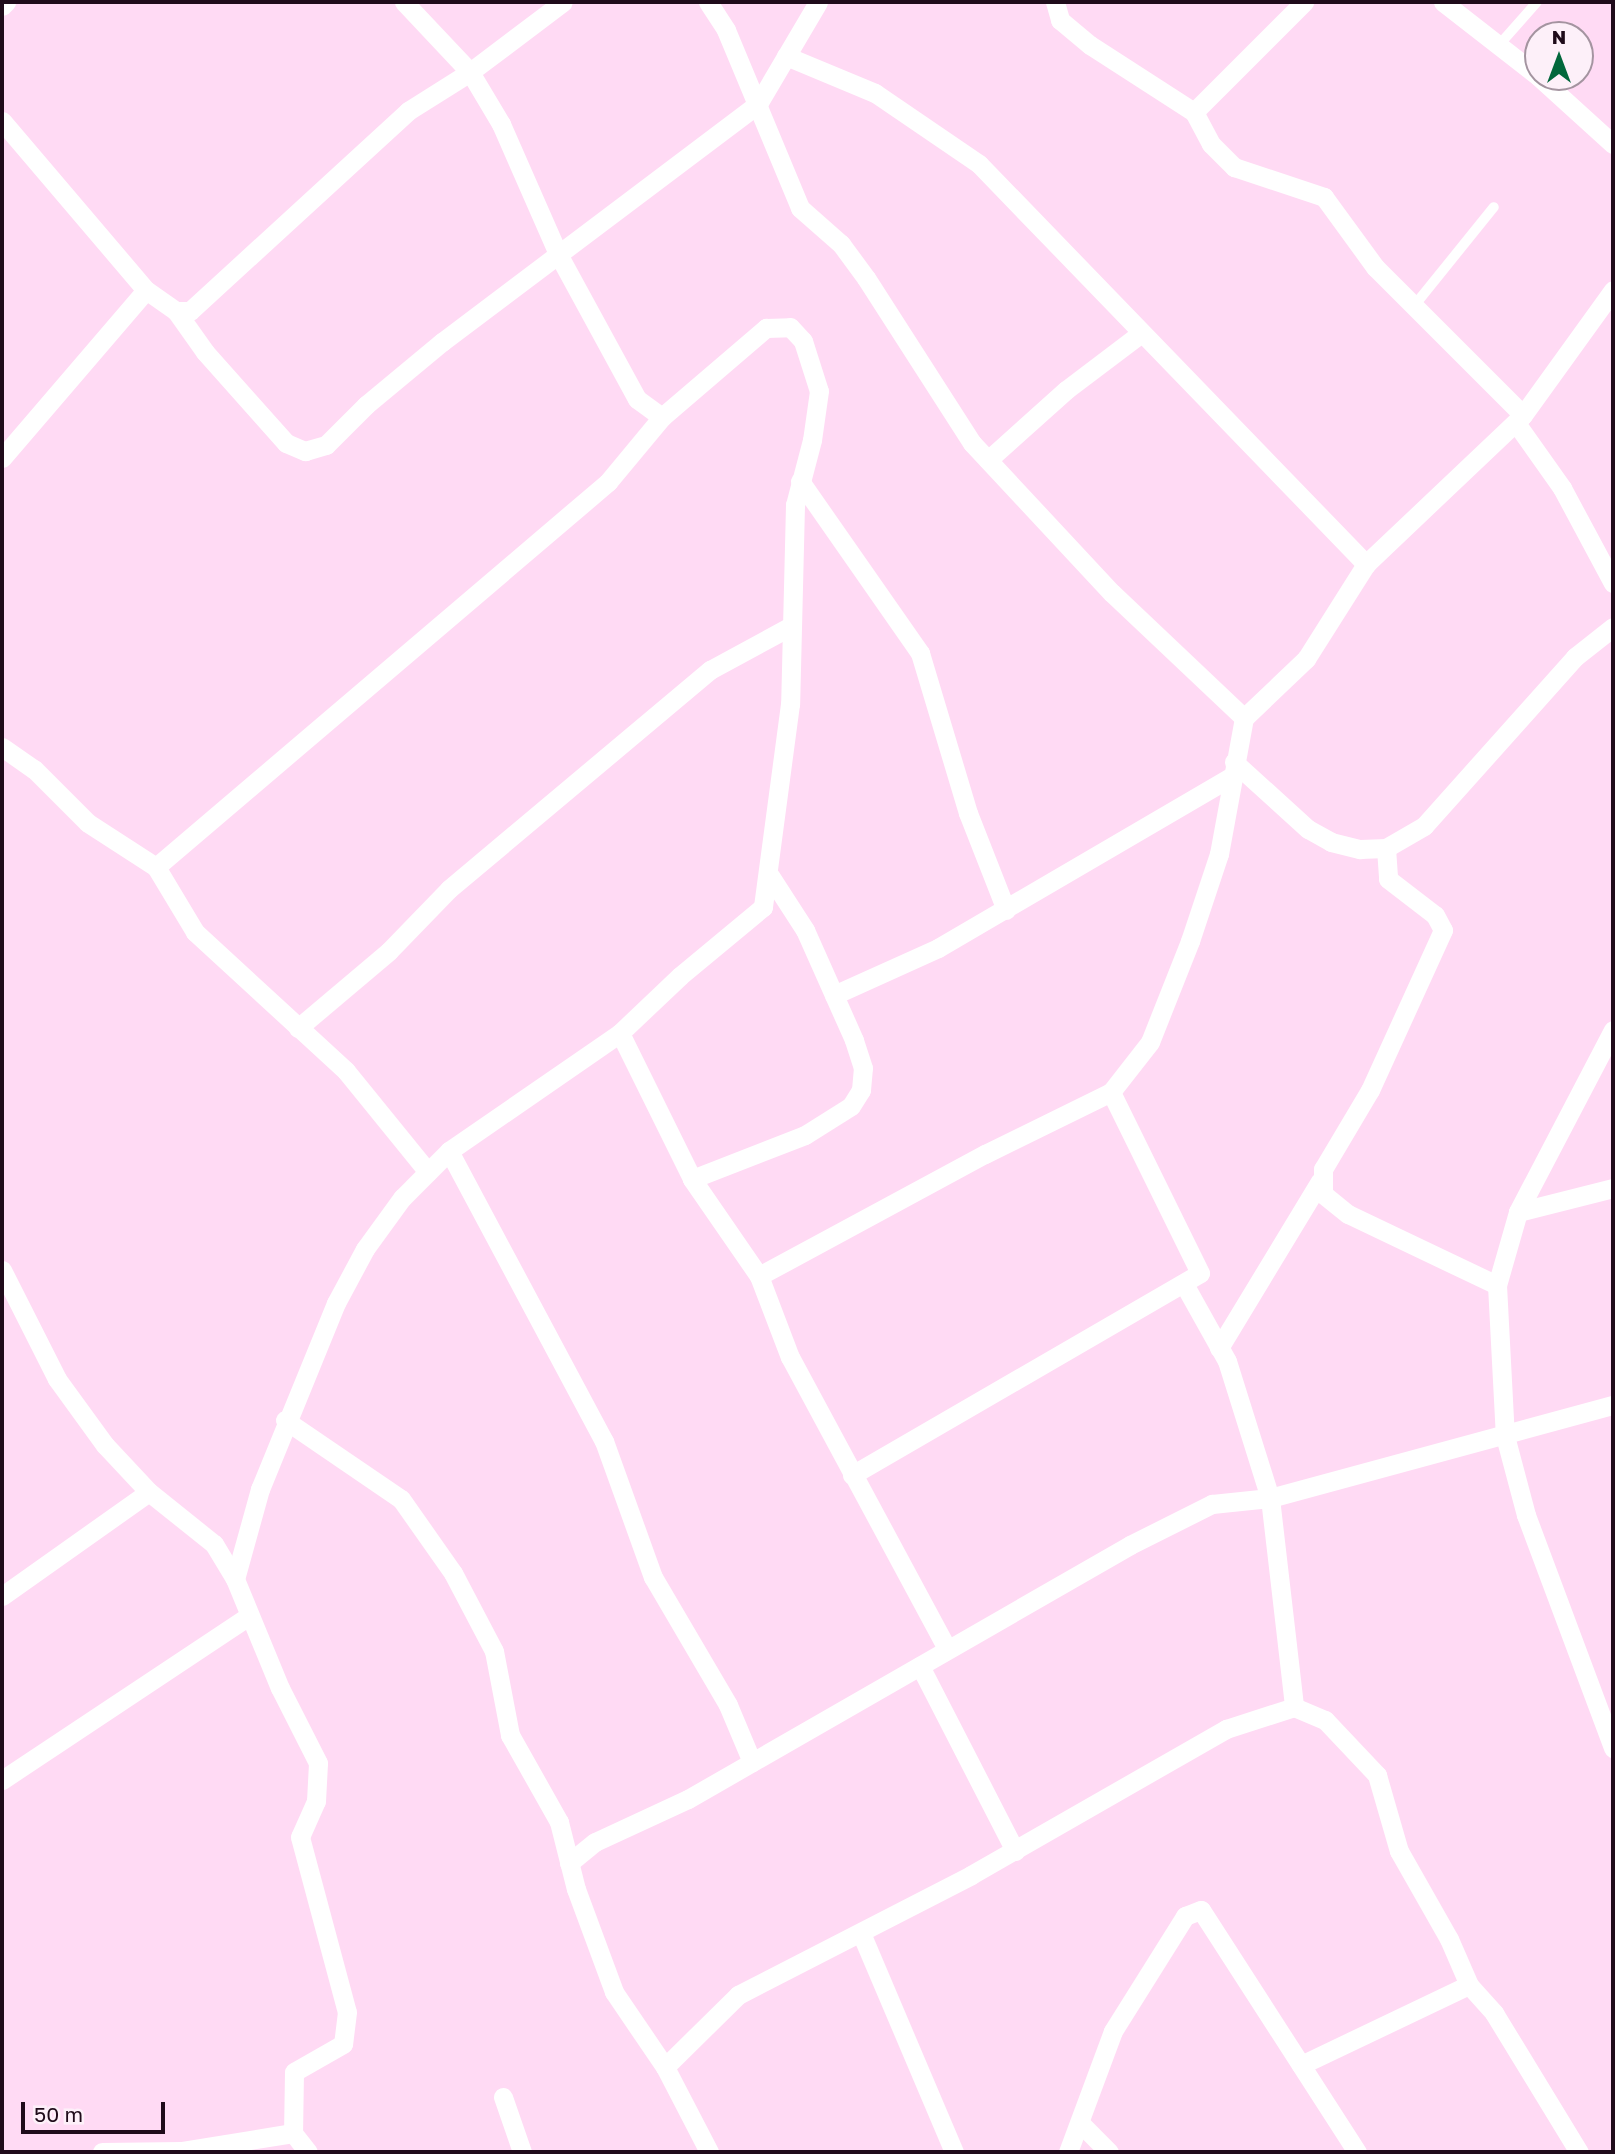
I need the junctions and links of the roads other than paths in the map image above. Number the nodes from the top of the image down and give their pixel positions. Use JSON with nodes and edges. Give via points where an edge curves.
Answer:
{"nodes":[{"id":1,"x":6,"y":2,"type":"edge"},
{"id":2,"x":404,"y":2,"type":"edge"},
{"id":3,"x":563,"y":2,"type":"edge"},
{"id":4,"x":708,"y":2,"type":"edge"},
{"id":5,"x":818,"y":2,"type":"edge"},
{"id":6,"x":1055,"y":2,"type":"edge"},
{"id":7,"x":1304,"y":2,"type":"edge"},
{"id":8,"x":1444,"y":2,"type":"edge"},
{"id":9,"x":1537,"y":2,"type":"edge"},
{"id":10,"x":2,"y":6,"type":"edge"},
{"id":11,"x":1499,"y":46,"type":"junction"},
{"id":12,"x":786,"y":56,"type":"junction"},
{"id":13,"x":1524,"y":65,"type":"edge"},
{"id":14,"x":470,"y":72,"type":"junction"},
{"id":15,"x":1555,"y":91,"type":"edge"},
{"id":16,"x":758,"y":104,"type":"junction"},
{"id":17,"x":1194,"y":112,"type":"junction"},
{"id":18,"x":2,"y":121,"type":"edge"},
{"id":19,"x":1613,"y":144,"type":"edge"},
{"id":20,"x":1494,"y":207,"type":"dead end"},
{"id":21,"x":558,"y":254,"type":"junction"},
{"id":22,"x":146,"y":290,"type":"junction"},
{"id":23,"x":1613,"y":290,"type":"edge"},
{"id":24,"x":1413,"y":307,"type":"junction"},
{"id":25,"x":176,"y":310,"type":"junction"},
{"id":26,"x":1140,"y":334,"type":"junction"},
{"id":27,"x":662,"y":417,"type":"junction"},
{"id":28,"x":1519,"y":419,"type":"junction"},
{"id":29,"x":2,"y":458,"type":"edge"},
{"id":30,"x":988,"y":460,"type":"junction"},
{"id":31,"x":800,"y":481,"type":"junction"},
{"id":32,"x":1366,"y":564,"type":"junction"},
{"id":33,"x":1613,"y":583,"type":"edge"},
{"id":34,"x":791,"y":625,"type":"junction"},
{"id":35,"x":1613,"y":626,"type":"edge"},
{"id":36,"x":1244,"y":718,"type":"junction"},
{"id":37,"x":2,"y":747,"type":"edge"},
{"id":38,"x":1233,"y":769,"type":"junction"},
{"id":39,"x":1386,"y":848,"type":"junction"},
{"id":40,"x":156,"y":867,"type":"junction"},
{"id":41,"x":769,"y":876,"type":"junction"},
{"id":42,"x":1006,"y":910,"type":"junction"},
{"id":43,"x":834,"y":995,"type":"junction"},
{"id":44,"x":298,"y":1028,"type":"junction"},
{"id":45,"x":1613,"y":1030,"type":"edge"},
{"id":46,"x":620,"y":1034,"type":"junction"},
{"id":47,"x":1111,"y":1092,"type":"junction"},
{"id":48,"x":449,"y":1152,"type":"junction"},
{"id":49,"x":428,"y":1172,"type":"junction"},
{"id":50,"x":692,"y":1179,"type":"junction"},
{"id":51,"x":1320,"y":1181,"type":"junction"},
{"id":52,"x":1613,"y":1188,"type":"edge"},
{"id":53,"x":1518,"y":1212,"type":"junction"},
{"id":54,"x":2,"y":1270,"type":"edge"},
{"id":55,"x":759,"y":1276,"type":"junction"},
{"id":56,"x":1184,"y":1284,"type":"junction"},
{"id":57,"x":1497,"y":1285,"type":"junction"},
{"id":58,"x":1219,"y":1348,"type":"junction"},
{"id":59,"x":1613,"y":1405,"type":"edge"},
{"id":60,"x":285,"y":1420,"type":"junction"},
{"id":61,"x":1505,"y":1436,"type":"junction"},
{"id":62,"x":852,"y":1475,"type":"junction"},
{"id":63,"x":149,"y":1492,"type":"junction"},
{"id":64,"x":1270,"y":1498,"type":"junction"},
{"id":65,"x":235,"y":1579,"type":"junction"},
{"id":66,"x":2,"y":1596,"type":"edge"},
{"id":67,"x":249,"y":1616,"type":"junction"},
{"id":68,"x":947,"y":1648,"type":"junction"},
{"id":69,"x":920,"y":1666,"type":"junction"},
{"id":70,"x":1294,"y":1707,"type":"junction"},
{"id":71,"x":1613,"y":1748,"type":"edge"},
{"id":72,"x":752,"y":1762,"type":"junction"},
{"id":73,"x":2,"y":1780,"type":"edge"},
{"id":74,"x":1015,"y":1851,"type":"junction"},
{"id":75,"x":569,"y":1863,"type":"junction"},
{"id":76,"x":861,"y":1933,"type":"junction"},
{"id":77,"x":1469,"y":1986,"type":"junction"},
{"id":78,"x":1301,"y":2065,"type":"junction"},
{"id":79,"x":665,"y":2067,"type":"junction"},
{"id":80,"x":503,"y":2097,"type":"dead end"},
{"id":81,"x":1082,"y":2125,"type":"junction"},
{"id":82,"x":293,"y":2133,"type":"junction"},
{"id":83,"x":102,"y":2152,"type":"edge"},
{"id":84,"x":308,"y":2152,"type":"edge"},
{"id":85,"x":522,"y":2152,"type":"edge"},
{"id":86,"x":709,"y":2152,"type":"edge"},
{"id":87,"x":954,"y":2152,"type":"edge"},
{"id":88,"x":1068,"y":2152,"type":"edge"},
{"id":89,"x":1109,"y":2152,"type":"edge"},
{"id":90,"x":1357,"y":2152,"type":"edge"},
{"id":91,"x":1579,"y":2152,"type":"edge"}],
"edges":[{"from":1,"to":10,"type":"street"},
{"from":2,"to":14,"type":"street"},
{"from":3,"to":14,"type":"street"},
{"from":4,"to":16,"type":"street","via":[[726,30]]},
{"from":5,"to":12,"type":"street"},
{"from":6,"to":17,"type":"street","via":[[1060,20],[1090,46]]},
{"from":7,"to":17,"type":"street"},
{"from":8,"to":11,"type":"street"},
{"from":9,"to":11,"type":"lane"},
{"from":11,"to":13,"type":"street"},
{"from":12,"to":16,"type":"street"},
{"from":12,"to":26,"type":"street","via":[[875,93],[971,158]]},
{"from":14,"to":21,"type":"street","via":[[501,124]]},
{"from":14,"to":25,"type":"street","via":[[408,111],[198,306]]},
{"from":15,"to":19,"type":"street"},
{"from":16,"to":21,"type":"street"},
{"from":16,"to":30,"type":"street","via":[[800,208],[841,244],[972,443]]},
{"from":17,"to":24,"type":"street","via":[[1212,144],[1234,167],[1324,197],[1375,267]]},
{"from":18,"to":22,"type":"street"},
{"from":20,"to":24,"type":"lane"},
{"from":21,"to":25,"type":"street","via":[[442,342],[317,450],[286,443],[205,352]]},
{"from":21,"to":27,"type":"street","via":[[637,399]]},
{"from":22,"to":25,"type":"street"},
{"from":22,"to":29,"type":"street"},
{"from":23,"to":28,"type":"street"},
{"from":24,"to":28,"type":"street"},
{"from":26,"to":30,"type":"street","via":[[1066,390]]},
{"from":26,"to":32,"type":"street"},
{"from":27,"to":31,"type":"street","via":[[766,328],[790,327],[803,341],[819,391]]},
{"from":27,"to":40,"type":"street","via":[[608,482]]},
{"from":28,"to":32,"type":"street"},
{"from":28,"to":33,"type":"street"},
{"from":30,"to":36,"type":"street","via":[[1112,593]]},
{"from":31,"to":34,"type":"street","via":[[793,524]]},
{"from":31,"to":42,"type":"street","via":[[920,653],[968,813]]},
{"from":32,"to":36,"type":"street","via":[[1306,659]]},
{"from":34,"to":41,"type":"street","via":[[790,704]]},
{"from":34,"to":44,"type":"street","via":[[710,670],[449,889],[389,951]]},
{"from":35,"to":39,"type":"street","via":[[1574,656],[1424,826]]},
{"from":36,"to":38,"type":"street"},
{"from":37,"to":40,"type":"street","via":[[34,769],[88,824]]},
{"from":38,"to":39,"type":"street","via":[[1308,829],[1341,844]]},
{"from":38,"to":42,"type":"street"},
{"from":38,"to":47,"type":"street","via":[[1219,854],[1159,1022],[1150,1042]]},
{"from":39,"to":51,"type":"street","via":[[1388,879],[1436,915],[1443,930],[1370,1090],[1323,1168]]},
{"from":40,"to":44,"type":"street","via":[[195,932]]},
{"from":41,"to":43,"type":"street","via":[[805,930]]},
{"from":41,"to":46,"type":"street","via":[[757,914],[680,976]]},
{"from":42,"to":43,"type":"street","via":[[938,948]]},
{"from":43,"to":50,"type":"street","via":[[863,1068],[861,1090],[851,1106],[805,1135]]},
{"from":44,"to":49,"type":"street","via":[[353,1079]]},
{"from":45,"to":53,"type":"street"},
{"from":46,"to":48,"type":"street"},
{"from":46,"to":50,"type":"street"},
{"from":47,"to":55,"type":"street"},
{"from":47,"to":56,"type":"street","via":[[1200,1267],[1198,1275]]},
{"from":48,"to":49,"type":"street"},
{"from":48,"to":72,"type":"street","via":[[604,1441],[653,1577],[728,1705]]},
{"from":49,"to":60,"type":"street","via":[[365,1249],[314,1353],[300,1398]]},
{"from":50,"to":55,"type":"street"},
{"from":51,"to":57,"type":"street","via":[[1323,1194],[1348,1214]]},
{"from":51,"to":58,"type":"street"},
{"from":52,"to":53,"type":"street"},
{"from":53,"to":57,"type":"street"},
{"from":54,"to":63,"type":"street","via":[[57,1379],[105,1445]]},
{"from":55,"to":62,"type":"street","via":[[790,1357]]},
{"from":56,"to":58,"type":"street"},
{"from":56,"to":62,"type":"street"},
{"from":57,"to":61,"type":"street"},
{"from":58,"to":64,"type":"street"},
{"from":59,"to":61,"type":"street"},
{"from":60,"to":65,"type":"street"},
{"from":60,"to":75,"type":"street","via":[[401,1499],[453,1573],[494,1651],[510,1735],[559,1822]]},
{"from":61,"to":64,"type":"street"},
{"from":61,"to":71,"type":"street","via":[[1526,1516]]},
{"from":62,"to":68,"type":"street"},
{"from":63,"to":65,"type":"street","via":[[214,1544]]},
{"from":63,"to":66,"type":"street"},
{"from":64,"to":68,"type":"street","via":[[1212,1504]]},
{"from":64,"to":70,"type":"street"},
{"from":65,"to":67,"type":"street"},
{"from":67,"to":73,"type":"street"},
{"from":67,"to":82,"type":"street","via":[[318,1763],[317,1801],[300,1837],[305,1870],[321,1909],[347,2012],[343,2044],[294,2073]]},
{"from":68,"to":69,"type":"street"},
{"from":69,"to":72,"type":"street"},
{"from":69,"to":74,"type":"street"},
{"from":70,"to":74,"type":"street","via":[[1226,1729]]},
{"from":70,"to":77,"type":"street","via":[[1325,1720],[1377,1775],[1399,1851],[1449,1939]]},
{"from":72,"to":75,"type":"street","via":[[688,1800],[595,1842]]},
{"from":74,"to":76,"type":"street"},
{"from":75,"to":79,"type":"street","via":[[614,1992]]},
{"from":76,"to":79,"type":"street","via":[[738,1995]]},
{"from":76,"to":87,"type":"street"},
{"from":77,"to":78,"type":"street"},
{"from":77,"to":91,"type":"street","via":[[1494,2013]]},
{"from":78,"to":81,"type":"street","via":[[1201,1910],[1185,1916],[1113,2031]]},
{"from":78,"to":90,"type":"street"},
{"from":79,"to":86,"type":"street"},
{"from":80,"to":85,"type":"street"},
{"from":81,"to":88,"type":"street"},
{"from":81,"to":89,"type":"street"},
{"from":82,"to":83,"type":"street","via":[[183,2151]]},
{"from":82,"to":84,"type":"street"}]}
